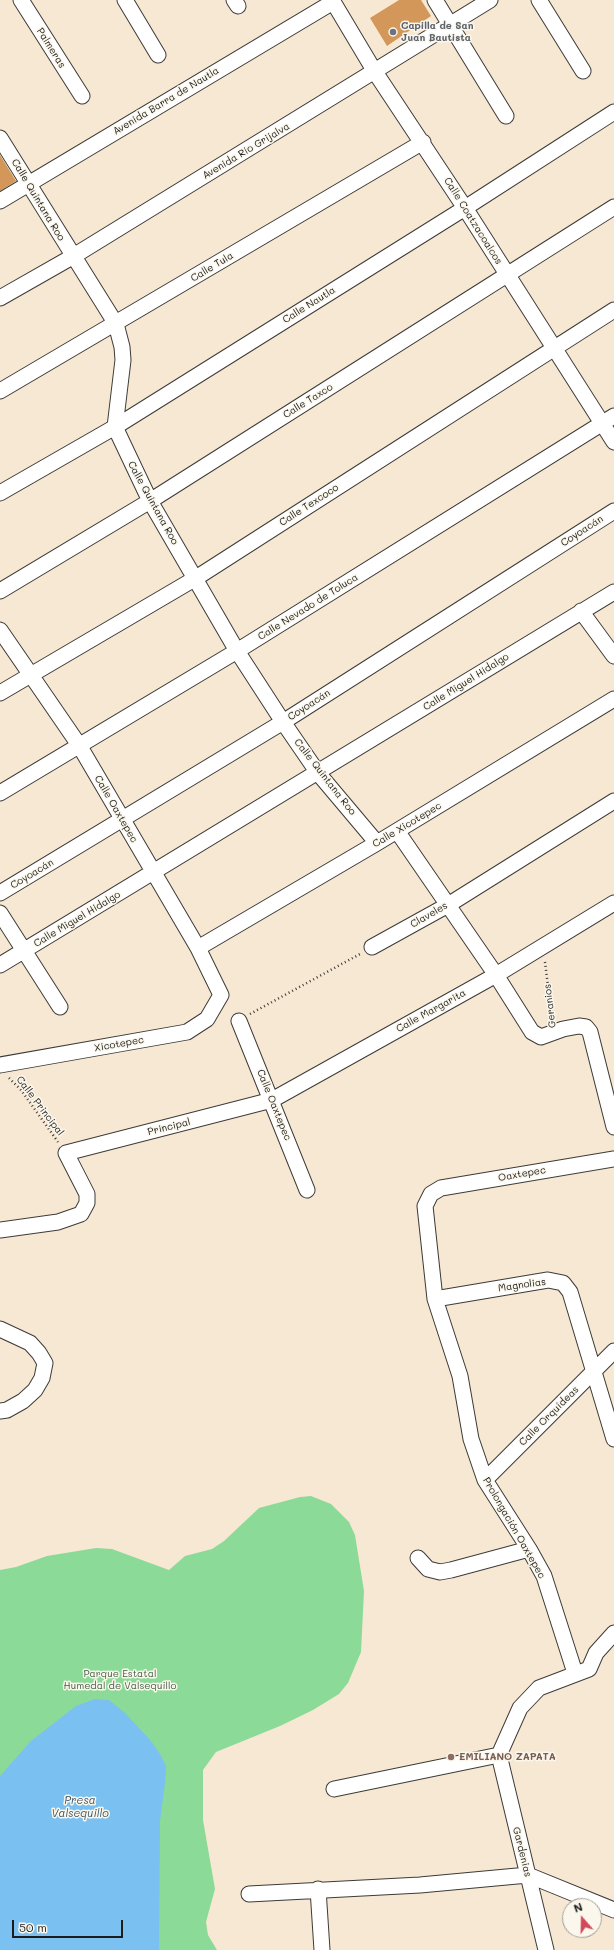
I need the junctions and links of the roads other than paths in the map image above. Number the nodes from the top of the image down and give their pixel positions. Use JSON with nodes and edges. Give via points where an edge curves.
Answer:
{"nodes":[{"id":1,"x":21,"y":0,"type":"edge"},
{"id":2,"x":125,"y":0,"type":"edge"},
{"id":3,"x":435,"y":0,"type":"edge"},
{"id":4,"x":490,"y":0,"type":"edge"},
{"id":5,"x":539,"y":0,"type":"edge"},
{"id":6,"x":333,"y":1,"type":"edge"},
{"id":7,"x":450,"y":24,"type":"junction"},
{"id":8,"x":158,"y":55,"type":"dead end"},
{"id":9,"x":583,"y":71,"type":"dead end"},
{"id":10,"x":375,"y":72,"type":"junction"},
{"id":11,"x":82,"y":96,"type":"dead end"},
{"id":12,"x":614,"y":112,"type":"edge"},
{"id":13,"x":506,"y":116,"type":"dead end"},
{"id":14,"x":0,"y":138,"type":"edge"},
{"id":15,"x":423,"y":142,"type":"junction"},
{"id":16,"x":28,"y":184,"type":"junction"},
{"id":17,"x":0,"y":201,"type":"edge"},
{"id":18,"x":614,"y":207,"type":"edge"},
{"id":19,"x":465,"y":208,"type":"junction"},
{"id":20,"x":72,"y":257,"type":"junction"},
{"id":21,"x":507,"y":275,"type":"junction"},
{"id":22,"x":0,"y":298,"type":"edge"},
{"id":23,"x":614,"y":310,"type":"edge"},
{"id":24,"x":116,"y":324,"type":"junction"},
{"id":25,"x":554,"y":348,"type":"junction"},
{"id":26,"x":0,"y":392,"type":"edge"},
{"id":27,"x":608,"y":420,"type":"edge"},
{"id":28,"x":115,"y":427,"type":"junction"},
{"id":29,"x":614,"y":442,"type":"edge"},
{"id":30,"x":0,"y":493,"type":"edge"},
{"id":31,"x":150,"y":501,"type":"junction"},
{"id":32,"x":614,"y":511,"type":"edge"},
{"id":33,"x":196,"y":578,"type":"junction"},
{"id":34,"x":0,"y":590,"type":"edge"},
{"id":35,"x":614,"y":592,"type":"edge"},
{"id":36,"x":581,"y":612,"type":"junction"},
{"id":37,"x":0,"y":630,"type":"edge"},
{"id":38,"x":237,"y":651,"type":"junction"},
{"id":39,"x":614,"y":656,"type":"edge"},
{"id":40,"x":30,"y":675,"type":"junction"},
{"id":41,"x":0,"y":693,"type":"edge"},
{"id":42,"x":614,"y":699,"type":"edge"},
{"id":43,"x":283,"y":722,"type":"junction"},
{"id":44,"x":79,"y":745,"type":"junction"},
{"id":45,"x":318,"y":773,"type":"junction"},
{"id":46,"x":0,"y":793,"type":"edge"},
{"id":47,"x":614,"y":801,"type":"edge"},
{"id":48,"x":124,"y":820,"type":"junction"},
{"id":49,"x":397,"y":831,"type":"junction"},
{"id":50,"x":377,"y":843,"type":"junction"},
{"id":51,"x":153,"y":873,"type":"junction"},
{"id":52,"x":0,"y":893,"type":"edge"},
{"id":53,"x":614,"y":903,"type":"edge"},
{"id":54,"x":448,"y":904,"type":"junction"},
{"id":55,"x":0,"y":913,"type":"edge"},
{"id":56,"x":372,"y":947,"type":"road end"},
{"id":57,"x":198,"y":948,"type":"junction"},
{"id":58,"x":24,"y":951,"type":"junction"},
{"id":59,"x":0,"y":965,"type":"edge"},
{"id":60,"x":496,"y":975,"type":"junction"},
{"id":61,"x":221,"y":995,"type":"joint"},
{"id":62,"x":60,"y":1007,"type":"dead end"},
{"id":63,"x":239,"y":1021,"type":"road end"},
{"id":64,"x":3,"y":1070,"type":"edge"},
{"id":65,"x":272,"y":1100,"type":"junction"},
{"id":66,"x":614,"y":1127,"type":"edge"},
{"id":67,"x":614,"y":1159,"type":"edge"},
{"id":68,"x":307,"y":1190,"type":"dead end"},
{"id":69,"x":431,"y":1194,"type":"joint"},
{"id":70,"x":0,"y":1230,"type":"edge"},
{"id":71,"x":436,"y":1298,"type":"junction"},
{"id":72,"x":0,"y":1329,"type":"edge"},
{"id":73,"x":614,"y":1351,"type":"edge"},
{"id":74,"x":593,"y":1372,"type":"junction"},
{"id":75,"x":0,"y":1411,"type":"edge"},
{"id":76,"x":614,"y":1439,"type":"edge"},
{"id":77,"x":485,"y":1480,"type":"junction"},
{"id":78,"x":529,"y":1549,"type":"junction"},
{"id":79,"x":418,"y":1558,"type":"dead end"},
{"id":80,"x":614,"y":1633,"type":"edge"},
{"id":81,"x":575,"y":1673,"type":"junction"},
{"id":82,"x":499,"y":1755,"type":"junction"},
{"id":83,"x":334,"y":1789,"type":"dead end"},
{"id":84,"x":528,"y":1876,"type":"junction"},
{"id":85,"x":318,"y":1889,"type":"junction"},
{"id":86,"x":248,"y":1894,"type":"dead end"},
{"id":87,"x":614,"y":1910,"type":"edge"},
{"id":88,"x":322,"y":1950,"type":"edge"},
{"id":89,"x":546,"y":1950,"type":"edge"}],
"edges":[{"from":1,"to":11,"type":"street","name":"Palmeras"},
{"from":2,"to":8,"type":"street"},
{"from":3,"to":7,"type":"street"},
{"from":4,"to":7,"type":"street","name":"Avenida Río Grijalva"},
{"from":5,"to":9,"type":"street"},
{"from":6,"to":10,"type":"street","name":"Calle Coatzacoalcos"},
{"from":6,"to":16,"type":"street","name":"Avenida Barra de Nautla"},
{"from":7,"to":10,"type":"street","name":"Avenida Río Grijalva"},
{"from":7,"to":13,"type":"street"},
{"from":10,"to":15,"type":"street","name":"Calle Coatzacoalcos"},
{"from":10,"to":20,"type":"street","name":"Avenida Río Grijalva"},
{"from":12,"to":19,"type":"street","name":"Calle Nautla"},
{"from":14,"to":16,"type":"street","name":"Calle Quintana Roo"},
{"from":15,"to":19,"type":"street","name":"Calle Coatzacoalcos"},
{"from":15,"to":24,"type":"street","name":"Calle Tula"},
{"from":16,"to":17,"type":"street","name":"Avenida Barra de Nautla"},
{"from":16,"to":20,"type":"street","name":"Calle Quintana Roo"},
{"from":18,"to":21,"type":"street","name":"Calle Taxco"},
{"from":19,"to":21,"type":"street","name":"Calle Coatzacoalcos"},
{"from":19,"to":28,"type":"street","name":"Calle Nautla"},
{"from":20,"to":22,"type":"street","name":"Avenida Río Grijalva"},
{"from":20,"to":24,"type":"street","name":"Calle Quintana Roo"},
{"from":21,"to":25,"type":"street","name":"Calle Coatzacoalcos"},
{"from":21,"to":31,"type":"street","name":"Calle Taxco"},
{"from":23,"to":25,"type":"street","name":"Calle Texcoco"},
{"from":24,"to":26,"type":"street","name":"Calle Tula"},
{"from":24,"to":28,"type":"street","name":"Calle Quintana Roo","via":[[123,360]]},
{"from":25,"to":27,"type":"street","name":"Calle Coatzacoalcos"},
{"from":25,"to":33,"type":"street","name":"Calle Texcoco"},
{"from":27,"to":29,"type":"street","name":"Calle Coatzacoalcos"},
{"from":27,"to":38,"type":"street","name":"Calle Nevado de Toluca"},
{"from":28,"to":30,"type":"street","name":"Calle Nautla"},
{"from":28,"to":31,"type":"street","name":"Calle Quintana Roo"},
{"from":31,"to":33,"type":"street","name":"Calle Quintana Roo"},
{"from":31,"to":34,"type":"street","name":"Calle Taxco"},
{"from":32,"to":43,"type":"street","name":"Coyoacán"},
{"from":33,"to":38,"type":"street","name":"Calle Quintana Roo"},
{"from":33,"to":40,"type":"street","name":"Calle Texcoco"},
{"from":35,"to":36,"type":"street","name":"Calle Miguel Hidalgo"},
{"from":36,"to":39,"type":"street"},
{"from":36,"to":45,"type":"street","name":"Calle Miguel Hidalgo"},
{"from":37,"to":40,"type":"street","name":"Calle Oaxtepec"},
{"from":38,"to":43,"type":"street","name":"Calle Quintana Roo"},
{"from":38,"to":44,"type":"street","name":"Calle Nevado de Toluca"},
{"from":40,"to":41,"type":"street","name":"Calle Texcoco"},
{"from":40,"to":44,"type":"street","name":"Calle Oaxtepec"},
{"from":42,"to":49,"type":"street","name":"Calle Xicotepec"},
{"from":43,"to":45,"type":"street","name":"Calle Quintana Roo"},
{"from":43,"to":48,"type":"street","name":"Coyoacán"},
{"from":44,"to":46,"type":"street","name":"Calle Nevado de Toluca"},
{"from":44,"to":48,"type":"street","name":"Calle Oaxtepec"},
{"from":45,"to":50,"type":"street","name":"Calle Quintana Roo"},
{"from":45,"to":51,"type":"street","name":"Calle Miguel Hidalgo"},
{"from":47,"to":54,"type":"street","name":"Claveles"},
{"from":48,"to":51,"type":"street","name":"Calle Oaxtepec"},
{"from":48,"to":52,"type":"street","name":"Coyoacán"},
{"from":49,"to":50,"type":"street","name":"Calle Xicotepec"},
{"from":49,"to":54,"type":"street"},
{"from":50,"to":57,"type":"street","name":"Calle Xicotepec"},
{"from":51,"to":57,"type":"street","name":"Calle Oaxtepec"},
{"from":51,"to":58,"type":"street","name":"Calle Miguel Hidalgo"},
{"from":53,"to":60,"type":"street","name":"Calle Margarita"},
{"from":54,"to":56,"type":"street","name":"Claveles"},
{"from":54,"to":60,"type":"street"},
{"from":55,"to":58,"type":"street"},
{"from":57,"to":61,"type":"street","name":"Calle Oaxtepec"},
{"from":58,"to":59,"type":"street","name":"Calle Miguel Hidalgo"},
{"from":58,"to":62,"type":"street"},
{"from":60,"to":65,"type":"street","name":"Calle Margarita"},
{"from":60,"to":66,"type":"street","name":"Geranios","via":[[532,1032],[541,1037],[563,1029],[586,1027],[590,1032]]},
{"from":61,"to":64,"type":"street","name":"Xicotepec","via":[[207,1019],[187,1032]]},
{"from":63,"to":65,"type":"street","name":"Calle Oaxtepec"},
{"from":65,"to":68,"type":"street","name":"Calle Oaxtepec"},
{"from":65,"to":70,"type":"street","name":"Principal","via":[[66,1153],[87,1194],[87,1202],[81,1214],[58,1222]]},
{"from":67,"to":69,"type":"street","name":"Oaxtepec","via":[[441,1188]]},
{"from":69,"to":71,"type":"street","name":"Prolongación Oaxtepec","via":[[425,1206]]},
{"from":71,"to":74,"type":"street","name":"Magnolias","via":[[548,1280],[563,1283],[570,1292]]},
{"from":71,"to":77,"type":"street","name":"Prolongación Oaxtepec","via":[[460,1376],[471,1439]]},
{"from":72,"to":75,"type":"street","via":[[30,1343],[45,1363],[42,1378],[35,1390],[23,1401]]},
{"from":73,"to":74,"type":"street","name":"Calle Orquídeas"},
{"from":74,"to":76,"type":"street","name":"Magnolias"},
{"from":74,"to":77,"type":"street","name":"Calle Orquídeas"},
{"from":77,"to":78,"type":"street","name":"Prolongación Oaxtepec"},
{"from":78,"to":79,"type":"street","via":[[440,1572],[428,1569]]},
{"from":78,"to":81,"type":"street","name":"Prolongación Oaxtepec","via":[[544,1576]]},
{"from":80,"to":81,"type":"street","via":[[596,1653],[589,1669]]},
{"from":81,"to":82,"type":"street","via":[[539,1688],[520,1708]]},
{"from":82,"to":83,"type":"street"},
{"from":82,"to":84,"type":"street","name":"Gardenias"},
{"from":84,"to":85,"type":"street","via":[[420,1885]]},
{"from":84,"to":87,"type":"street"},
{"from":84,"to":89,"type":"street","name":"Gardenias"},
{"from":85,"to":86,"type":"street"},
{"from":85,"to":88,"type":"street"}]}
